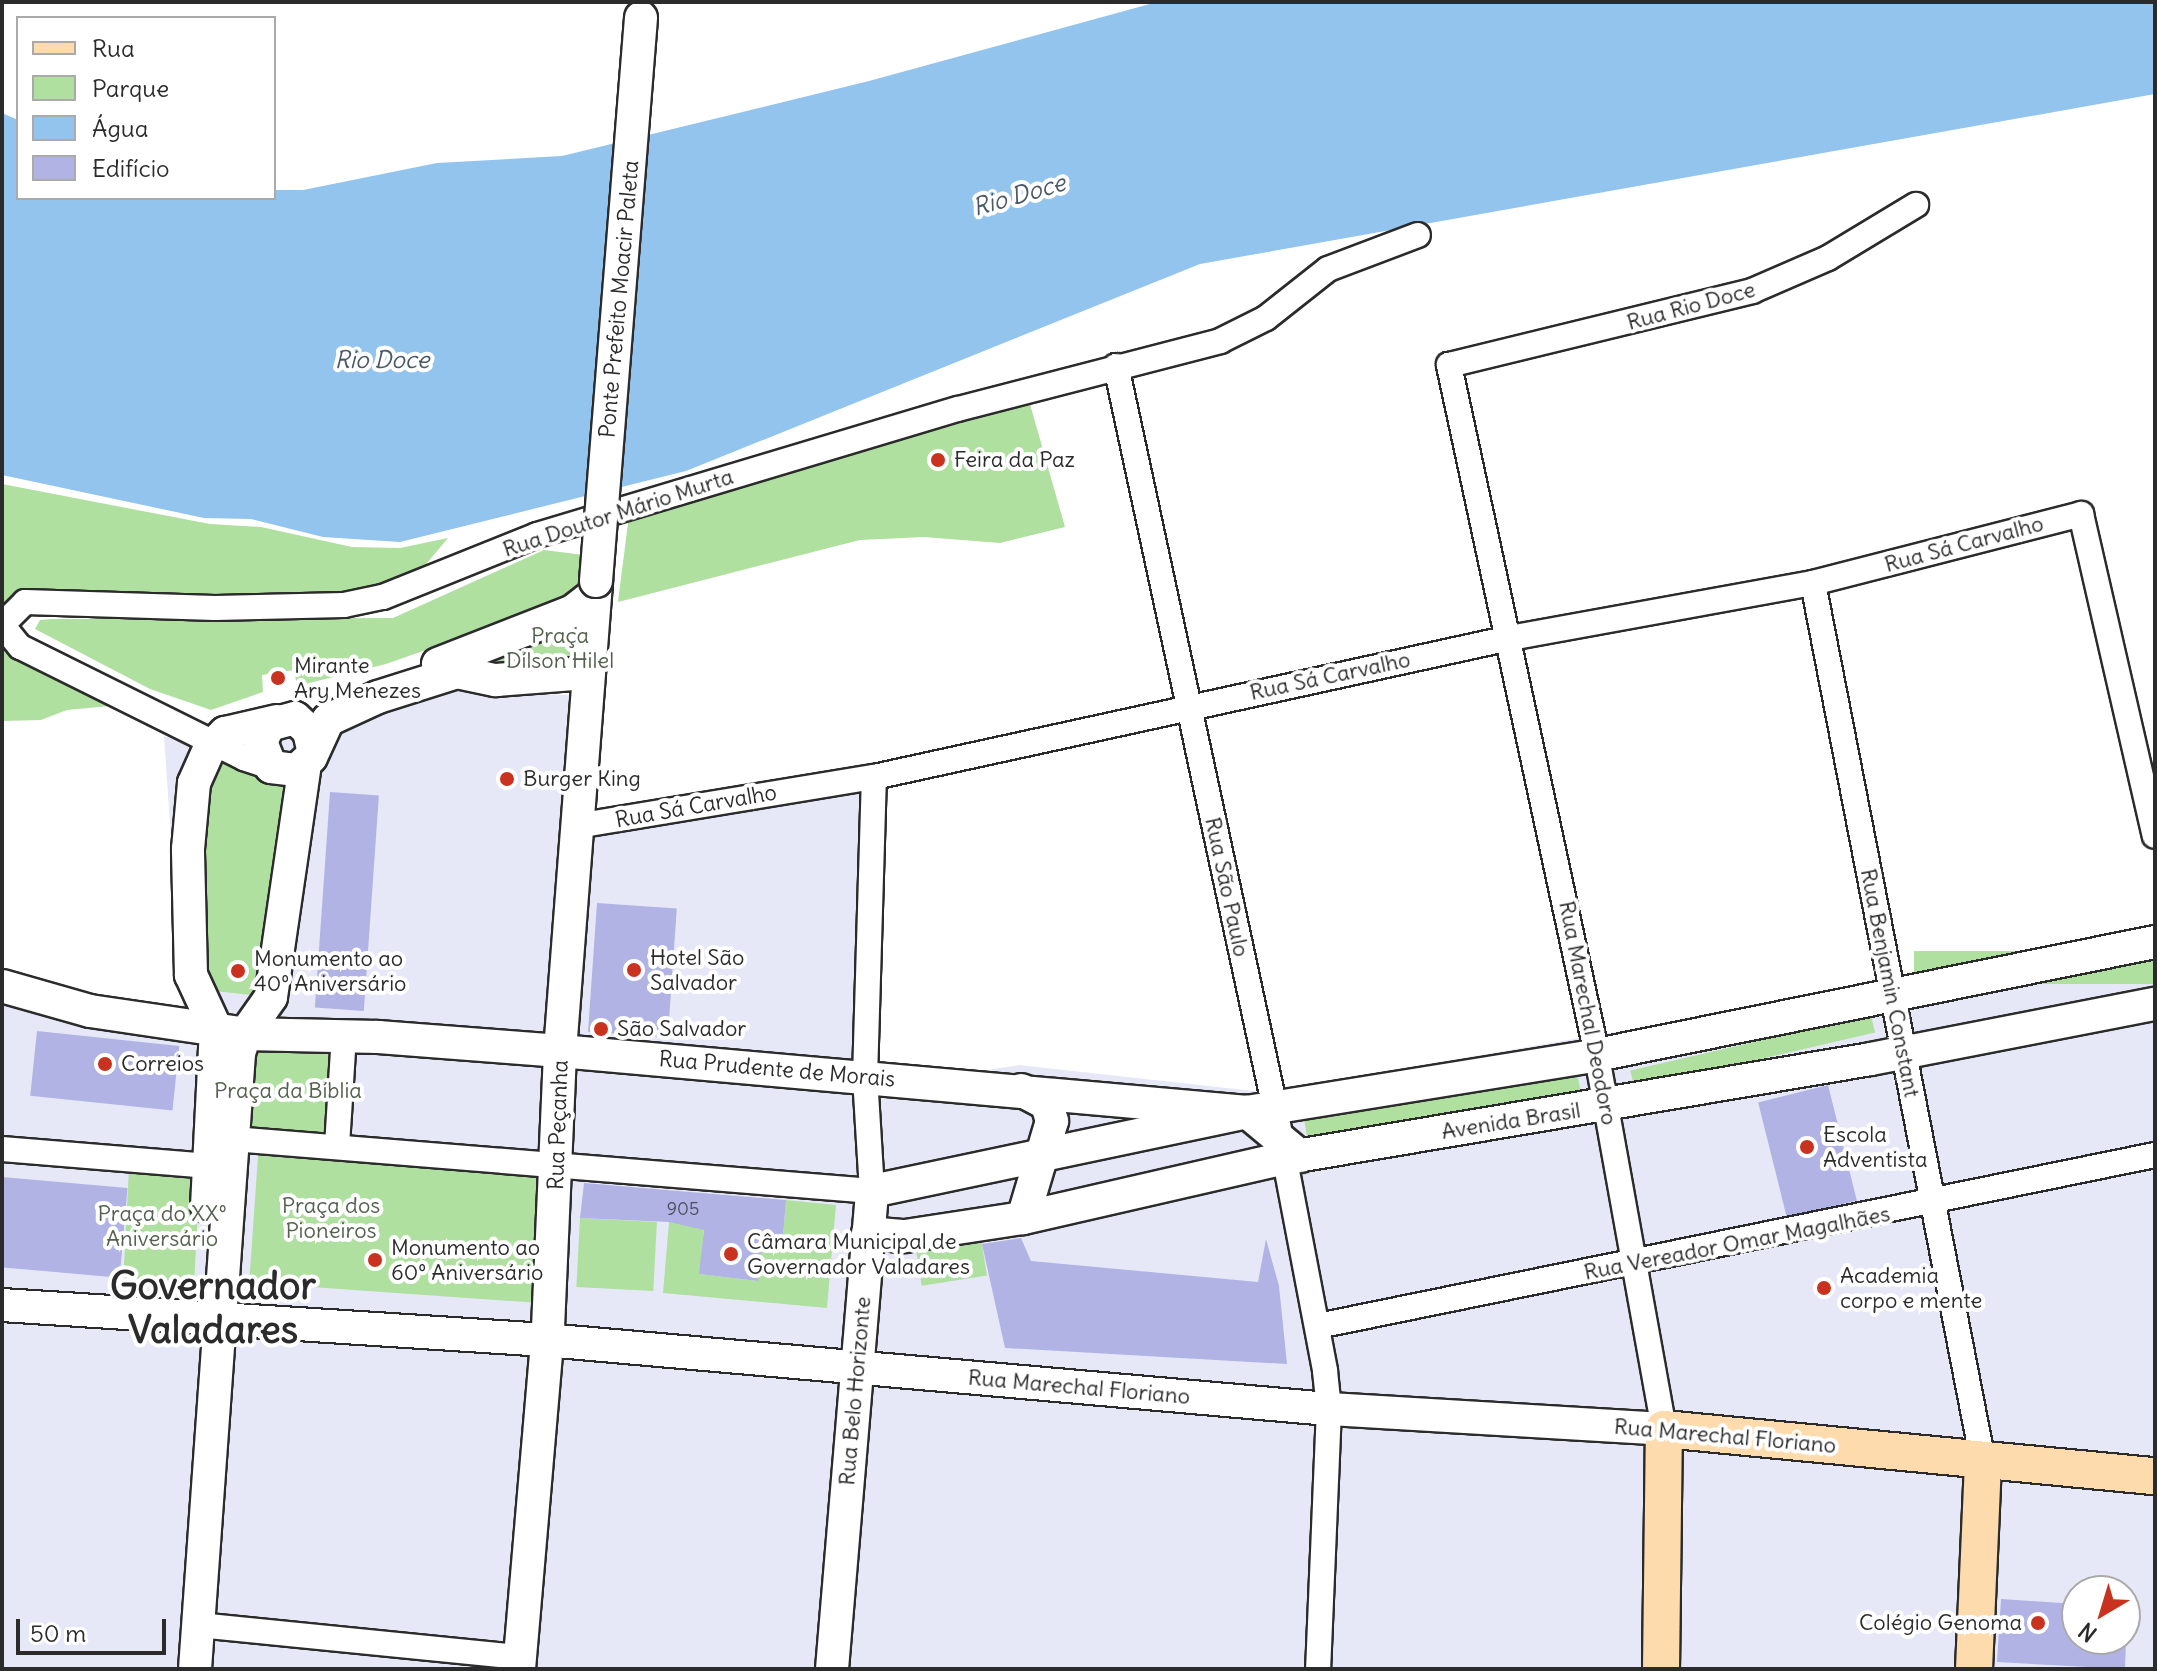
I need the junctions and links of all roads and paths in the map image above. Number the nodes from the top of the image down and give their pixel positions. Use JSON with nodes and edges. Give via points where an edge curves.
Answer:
{"nodes":[{"id":1,"x":642,"y":7,"type":"edge"},
{"id":2,"x":1916,"y":205,"type":"dead end"},
{"id":3,"x":1418,"y":235,"type":"dead end"},
{"id":4,"x":1449,"y":365,"type":"joint"},
{"id":5,"x":1116,"y":366,"type":"junction"},
{"id":6,"x":1813,"y":583,"type":"junction"},
{"id":7,"x":589,"y":602,"type":"junction"},
{"id":8,"x":1510,"y":638,"type":"junction"},
{"id":9,"x":487,"y":647,"type":"junction"},
{"id":10,"x":582,"y":674,"type":"junction"},
{"id":11,"x":499,"y":680,"type":"junction"},
{"id":12,"x":1189,"y":706,"type":"junction"},
{"id":13,"x":281,"y":720,"type":"junction"},
{"id":14,"x":201,"y":744,"type":"junction"},
{"id":15,"x":309,"y":757,"type":"junction"},
{"id":16,"x":271,"y":767,"type":"junction"},
{"id":17,"x":874,"y":777,"type":"junction"},
{"id":18,"x":577,"y":826,"type":"junction"},
{"id":19,"x":2155,"y":836,"type":"edge"},
{"id":20,"x":2155,"y":942,"type":"edge"},
{"id":21,"x":2,"y":986,"type":"edge"},
{"id":22,"x":1892,"y":992,"type":"junction"},
{"id":23,"x":2155,"y":1004,"type":"edge"},
{"id":24,"x":231,"y":1031,"type":"junction"},
{"id":25,"x":344,"y":1036,"type":"junction"},
{"id":26,"x":560,"y":1051,"type":"junction"},
{"id":27,"x":1903,"y":1053,"type":"junction"},
{"id":28,"x":1597,"y":1055,"type":"junction"},
{"id":29,"x":865,"y":1078,"type":"junction"},
{"id":30,"x":1011,"y":1088,"type":"junction"},
{"id":31,"x":1607,"y":1105,"type":"junction"},
{"id":32,"x":1261,"y":1110,"type":"junction"},
{"id":33,"x":233,"y":1139,"type":"junction"},
{"id":34,"x":337,"y":1146,"type":"junction"},
{"id":35,"x":2,"y":1149,"type":"edge"},
{"id":36,"x":1289,"y":1152,"type":"junction"},
{"id":37,"x":2155,"y":1155,"type":"edge"},
{"id":38,"x":1045,"y":1156,"type":"junction"},
{"id":39,"x":558,"y":1162,"type":"junction"},
{"id":40,"x":209,"y":1166,"type":"junction"},
{"id":41,"x":872,"y":1191,"type":"junction"},
{"id":42,"x":1931,"y":1203,"type":"junction"},
{"id":43,"x":1023,"y":1218,"type":"junction"},
{"id":44,"x":868,"y":1233,"type":"junction"},
{"id":45,"x":1633,"y":1264,"type":"junction"},
{"id":46,"x":2,"y":1285,"type":"edge"},
{"id":47,"x":2,"y":1305,"type":"edge"},
{"id":48,"x":212,"y":1309,"type":"junction"},
{"id":49,"x":1318,"y":1326,"type":"junction"},
{"id":50,"x":547,"y":1334,"type":"junction"},
{"id":51,"x":858,"y":1360,"type":"junction"},
{"id":52,"x":1329,"y":1409,"type":"junction"},
{"id":53,"x":1664,"y":1429,"type":"junction"},
{"id":54,"x":1983,"y":1462,"type":"junction"},
{"id":55,"x":2155,"y":1476,"type":"edge"},
{"id":56,"x":198,"y":1625,"type":"junction"},
{"id":57,"x":520,"y":1663,"type":"edge"},
{"id":58,"x":177,"y":1669,"type":"edge"},
{"id":59,"x":195,"y":1669,"type":"edge"},
{"id":60,"x":832,"y":1669,"type":"edge"},
{"id":61,"x":1318,"y":1669,"type":"edge"},
{"id":62,"x":1661,"y":1669,"type":"edge"},
{"id":63,"x":1974,"y":1669,"type":"edge"}],
"edges":[{"from":1,"to":7,"type":"street","name":"Ponte Prefeito Moacir Paleta","bridge":true},
{"from":2,"to":4,"type":"street","name":"Rua Rio Doce","via":[[1828,258],[1752,291]]},
{"from":3,"to":5,"type":"street","name":"Rua Doutor Mário Murta","via":[[1328,269],[1245,330]]},
{"from":4,"to":8,"type":"street","name":"Rua Marechal Deodoro"},
{"from":5,"to":12,"type":"street","name":"Rua São Paulo"},
{"from":5,"to":14,"type":"street","name":"Rua Doutor Mário Murta","via":[[537,535],[383,597],[344,605],[258,607],[25,602],[6,621],[6,630],[20,647]]},
{"from":6,"to":8,"type":"street","name":"Rua Sá Carvalho"},
{"from":6,"to":19,"type":"street","name":"Rua Sá Carvalho","via":[[2081,514]]},
{"from":6,"to":22,"type":"street","name":"Rua Benjamin Constant"},
{"from":7,"to":9,"type":"street"},
{"from":7,"to":10,"type":"street","name":"Rua Peçanha"},
{"from":8,"to":12,"type":"street","name":"Rua Sá Carvalho"},
{"from":8,"to":28,"type":"street","name":"Rua Marechal Deodoro"},
{"from":9,"to":11,"type":"street","via":[[481,666]]},
{"from":9,"to":13,"type":"street"},
{"from":10,"to":11,"type":"street"},
{"from":10,"to":18,"type":"street","name":"Rua Peçanha"},
{"from":11,"to":15,"type":"street","via":[[457,672],[378,697],[328,720]]},
{"from":12,"to":17,"type":"street","name":"Rua Sá Carvalho"},
{"from":12,"to":32,"type":"street","name":"Rua São Paulo"},
{"from":13,"to":14,"type":"street"},
{"from":13,"to":15,"type":"street","via":[[303,724]]},
{"from":13,"to":16,"type":"street","via":[[261,742]]},
{"from":14,"to":16,"type":"street"},
{"from":14,"to":24,"type":"street","via":[[188,849],[191,975]]},
{"from":15,"to":16,"type":"street","via":[[288,772]]},
{"from":15,"to":24,"type":"street","via":[[271,997]]},
{"from":17,"to":18,"type":"street","name":"Rua Sá Carvalho"},
{"from":17,"to":29,"type":"street","name":"Rua Belo Horizonte"},
{"from":18,"to":26,"type":"street","name":"Rua Peçanha"},
{"from":20,"to":22,"type":"street"},
{"from":21,"to":24,"type":"street","name":"Rua Prudente de Morais","via":[[90,1011]]},
{"from":22,"to":27,"type":"street","name":"Rua Benjamin Constant"},
{"from":22,"to":28,"type":"street"},
{"from":23,"to":27,"type":"street","name":"Avenida Brasil"},
{"from":24,"to":25,"type":"street","name":"Rua Prudente de Morais"},
{"from":24,"to":33,"type":"street"},
{"from":24,"to":40,"type":"street"},
{"from":25,"to":26,"type":"street","name":"Rua Prudente de Morais"},
{"from":25,"to":34,"type":"street"},
{"from":26,"to":29,"type":"street","name":"Rua Prudente de Morais"},
{"from":26,"to":39,"type":"street","name":"Rua Peçanha"},
{"from":27,"to":31,"type":"street","name":"Avenida Brasil"},
{"from":27,"to":42,"type":"street","name":"Rua Benjamin Constant"},
{"from":28,"to":31,"type":"street","name":"Rua Marechal Deodoro"},
{"from":28,"to":32,"type":"street"},
{"from":29,"to":30,"type":"street","name":"Rua Prudente de Morais"},
{"from":29,"to":41,"type":"street","name":"Rua Belo Horizonte"},
{"from":30,"to":32,"type":"street","name":"Rua Prudente de Morais"},
{"from":30,"to":38,"type":"street","via":[[1037,1094],[1047,1104],[1052,1121]]},
{"from":31,"to":36,"type":"street","name":"Avenida Brasil"},
{"from":31,"to":45,"type":"street","name":"Rua Marechal Deodoro"},
{"from":32,"to":36,"type":"street"},
{"from":32,"to":38,"type":"street"},
{"from":33,"to":34,"type":"street"},
{"from":33,"to":48,"type":"street"},
{"from":34,"to":39,"type":"street"},
{"from":35,"to":40,"type":"street"},
{"from":36,"to":43,"type":"street","name":"Avenida Brasil"},
{"from":36,"to":49,"type":"street"},
{"from":37,"to":42,"type":"street","name":"Rua Vereador Omar Magalhães"},
{"from":38,"to":41,"type":"street"},
{"from":38,"to":43,"type":"street"},
{"from":39,"to":41,"type":"street"},
{"from":39,"to":50,"type":"street","name":"Rua Peçanha"},
{"from":40,"to":48,"type":"street"},
{"from":41,"to":44,"type":"street","name":"Rua Belo Horizonte"},
{"from":42,"to":45,"type":"street","name":"Rua Vereador Omar Magalhães"},
{"from":42,"to":54,"type":"street","name":"Rua Benjamin Constant"},
{"from":43,"to":44,"type":"street","name":"Avenida Brasil","via":[[905,1236]]},
{"from":44,"to":51,"type":"street","name":"Rua Belo Horizonte"},
{"from":45,"to":49,"type":"street","name":"Rua Vereador Omar Magalhães"},
{"from":45,"to":53,"type":"street","name":"Rua Marechal Deodoro"},
{"from":46,"to":48,"type":"street","name":"Rua Marechal Floriano"},
{"from":47,"to":48,"type":"street","name":"Rua Marechal Floriano"},
{"from":48,"to":50,"type":"street","name":"Rua Marechal Floriano"},
{"from":48,"to":56,"type":"street"},
{"from":48,"to":58,"type":"street"},
{"from":49,"to":52,"type":"street"},
{"from":50,"to":51,"type":"street","name":"Rua Marechal Floriano"},
{"from":50,"to":57,"type":"street","name":"Rua Peçanha"},
{"from":51,"to":52,"type":"street","name":"Rua Marechal Floriano"},
{"from":51,"to":60,"type":"street","name":"Rua Belo Horizonte"},
{"from":52,"to":53,"type":"street","name":"Rua Marechal Floriano"},
{"from":52,"to":61,"type":"street"},
{"from":53,"to":54,"type":"main road","name":"Rua Marechal Floriano"},
{"from":53,"to":62,"type":"main road","name":"Rua Marechal Deodoro"},
{"from":54,"to":55,"type":"main road","name":"Rua Marechal Floriano"},
{"from":54,"to":63,"type":"main road","name":"Rua Benjamin Constant"},
{"from":56,"to":57,"type":"street"},
{"from":56,"to":59,"type":"street"}]}
